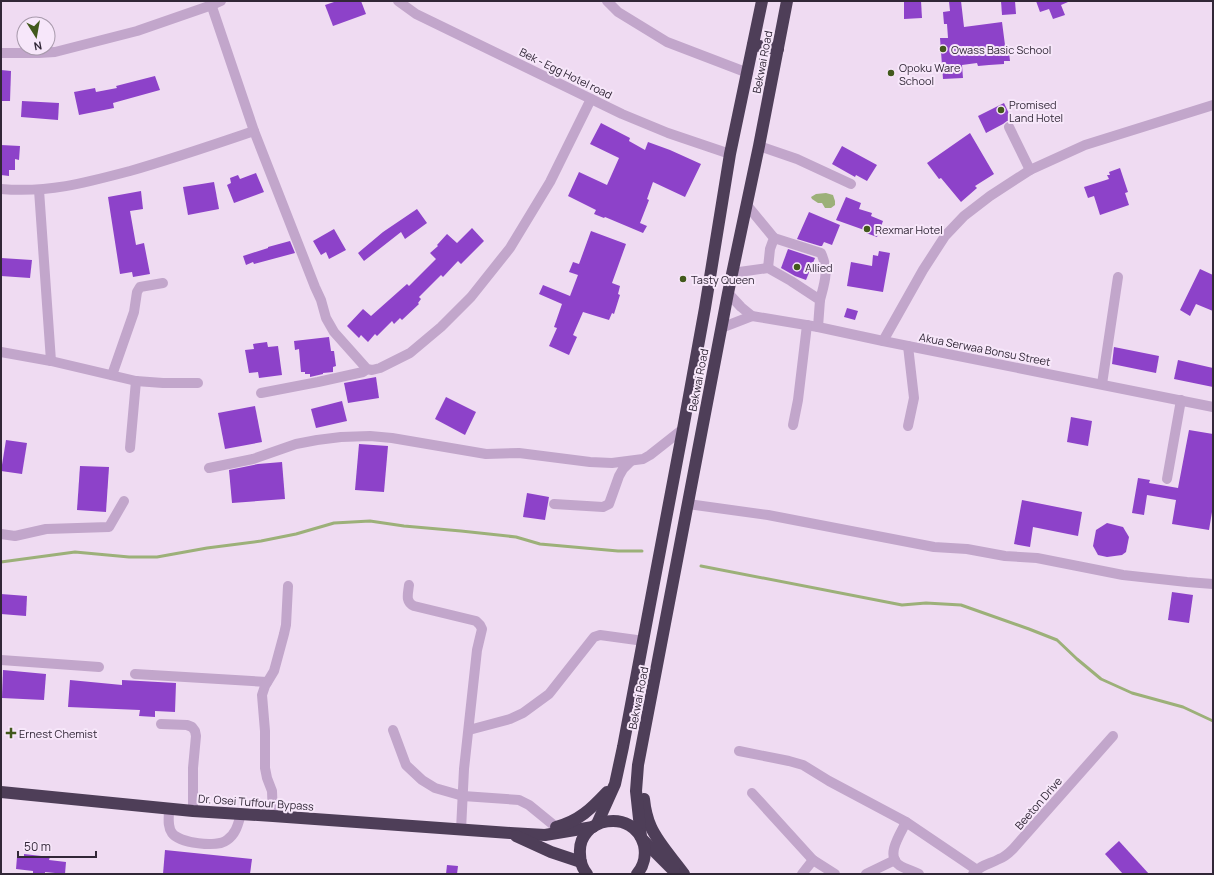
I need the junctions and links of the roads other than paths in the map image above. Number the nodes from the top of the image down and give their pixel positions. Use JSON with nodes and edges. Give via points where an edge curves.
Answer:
{"nodes":[{"id":1,"x":398,"y":1,"type":"edge"},
{"id":2,"x":607,"y":1,"type":"edge"},
{"id":3,"x":762,"y":1,"type":"edge"},
{"id":4,"x":787,"y":1,"type":"edge"},
{"id":5,"x":214,"y":2,"type":"edge"},
{"id":6,"x":753,"y":45,"type":"junction"},
{"id":7,"x":778,"y":49,"type":"junction"},
{"id":8,"x":1,"y":53,"type":"edge"},
{"id":9,"x":748,"y":73,"type":"junction"},
{"id":10,"x":591,"y":99,"type":"junction"},
{"id":11,"x":1213,"y":105,"type":"edge"},
{"id":12,"x":1009,"y":127,"type":"dead end"},
{"id":13,"x":254,"y":131,"type":"junction"},
{"id":14,"x":760,"y":146,"type":"junction"},
{"id":15,"x":730,"y":154,"type":"junction"},
{"id":16,"x":1030,"y":170,"type":"junction"},
{"id":17,"x":850,"y":184,"type":"dead end"},
{"id":18,"x":1,"y":189,"type":"edge"},
{"id":19,"x":39,"y":190,"type":"junction"},
{"id":20,"x":746,"y":204,"type":"junction"},
{"id":21,"x":774,"y":238,"type":"junction"},
{"id":22,"x":768,"y":268,"type":"junction"},
{"id":23,"x":732,"y":273,"type":"junction"},
{"id":24,"x":1118,"y":277,"type":"dead end"},
{"id":25,"x":163,"y":283,"type":"dead end"},
{"id":26,"x":728,"y":293,"type":"junction"},
{"id":27,"x":820,"y":300,"type":"junction"},
{"id":28,"x":752,"y":316,"type":"junction"},
{"id":29,"x":807,"y":325,"type":"junction"},
{"id":30,"x":818,"y":327,"type":"junction"},
{"id":31,"x":721,"y":328,"type":"junction"},
{"id":32,"x":883,"y":341,"type":"junction"},
{"id":33,"x":908,"y":346,"type":"junction"},
{"id":34,"x":1,"y":352,"type":"edge"},
{"id":35,"x":51,"y":361,"type":"junction"},
{"id":36,"x":367,"y":369,"type":"junction"},
{"id":37,"x":112,"y":375,"type":"junction"},
{"id":38,"x":136,"y":380,"type":"junction"},
{"id":39,"x":198,"y":383,"type":"dead end"},
{"id":40,"x":1102,"y":384,"type":"junction"},
{"id":41,"x":261,"y":393,"type":"dead end"},
{"id":42,"x":1181,"y":400,"type":"junction"},
{"id":43,"x":1213,"y":407,"type":"edge"},
{"id":44,"x":793,"y":425,"type":"dead end"},
{"id":45,"x":908,"y":426,"type":"dead end"},
{"id":46,"x":683,"y":429,"type":"junction"},
{"id":47,"x":130,"y":448,"type":"dead end"},
{"id":48,"x":631,"y":461,"type":"junction"},
{"id":49,"x":209,"y":468,"type":"dead end"},
{"id":50,"x":1167,"y":480,"type":"dead end"},
{"id":51,"x":124,"y":501,"type":"dead end"},
{"id":52,"x":554,"y":504,"type":"dead end"},
{"id":53,"x":688,"y":504,"type":"junction"},
{"id":54,"x":1,"y":534,"type":"edge"},
{"id":55,"x":1213,"y":584,"type":"edge"},
{"id":56,"x":409,"y":585,"type":"dead end"},
{"id":57,"x":288,"y":586,"type":"dead end"},
{"id":58,"x":644,"y":641,"type":"junction"},
{"id":59,"x":1,"y":660,"type":"edge"},
{"id":60,"x":99,"y":668,"type":"dead end"},
{"id":61,"x":135,"y":674,"type":"dead end"},
{"id":62,"x":267,"y":682,"type":"junction"},
{"id":63,"x":161,"y":724,"type":"dead end"},
{"id":64,"x":393,"y":730,"type":"dead end"},
{"id":65,"x":469,"y":730,"type":"junction"},
{"id":66,"x":1112,"y":736,"type":"dead end"},
{"id":67,"x":739,"y":751,"type":"dead end"},
{"id":68,"x":638,"y":765,"type":"junction"},
{"id":69,"x":615,"y":784,"type":"junction"},
{"id":70,"x":1,"y":792,"type":"edge"},
{"id":71,"x":752,"y":793,"type":"dead end"},
{"id":72,"x":463,"y":796,"type":"junction"},
{"id":73,"x":169,"y":809,"type":"junction"},
{"id":74,"x":193,"y":811,"type":"junction"},
{"id":75,"x":241,"y":814,"type":"junction"},
{"id":76,"x":273,"y":816,"type":"junction"},
{"id":77,"x":906,"y":822,"type":"junction"},
{"id":78,"x":595,"y":825,"type":"junction"},
{"id":79,"x":556,"y":827,"type":"junction"},
{"id":80,"x":461,"y":830,"type":"junction"},
{"id":81,"x":515,"y":834,"type":"junction"},
{"id":82,"x":641,"y":838,"type":"junction"},
{"id":83,"x":814,"y":860,"type":"junction"},
{"id":84,"x":895,"y":860,"type":"junction"},
{"id":85,"x":580,"y":862,"type":"junction"},
{"id":86,"x":975,"y":872,"type":"edge"},
{"id":87,"x":587,"y":874,"type":"edge"},
{"id":88,"x":637,"y":874,"type":"edge"},
{"id":89,"x":678,"y":874,"type":"edge"},
{"id":90,"x":684,"y":874,"type":"edge"},
{"id":91,"x":802,"y":874,"type":"edge"},
{"id":92,"x":835,"y":874,"type":"edge"},
{"id":93,"x":866,"y":874,"type":"edge"},
{"id":94,"x":919,"y":874,"type":"edge"}],
"edges":[{"from":1,"to":10,"type":"street","name":"Bek - Egg Hotel road","via":[[416,14]]},
{"from":2,"to":9,"type":"street","via":[[618,12],[667,42]]},
{"from":3,"to":6,"type":"highway","name":"Bekwai Road"},
{"from":4,"to":7,"type":"highway","name":"Bekwai Road"},
{"from":5,"to":8,"type":"street","via":[[137,30],[55,52]]},
{"from":5,"to":13,"type":"street"},
{"from":6,"to":7,"type":"highway"},
{"from":6,"to":9,"type":"highway","name":"Bekwai Road"},
{"from":7,"to":14,"type":"highway","name":"Bekwai Road"},
{"from":9,"to":15,"type":"highway","name":"Bekwai Road"},
{"from":10,"to":15,"type":"street","name":"Bek - Egg Hotel road","via":[[668,133]]},
{"from":10,"to":36,"type":"street","via":[[546,188],[510,248],[471,297],[410,353],[380,368]]},
{"from":11,"to":16,"type":"street","via":[[1084,145]]},
{"from":12,"to":16,"type":"street"},
{"from":13,"to":19,"type":"street","via":[[174,158],[84,183]]},
{"from":13,"to":36,"type":"street","via":[[326,318],[334,332]]},
{"from":14,"to":17,"type":"street","via":[[797,159]]},
{"from":14,"to":20,"type":"highway","name":"Bekwai Road"},
{"from":15,"to":46,"type":"highway","name":"Bekwai Road"},
{"from":16,"to":32,"type":"street","via":[[964,216],[945,236]]},
{"from":18,"to":19,"type":"street"},
{"from":19,"to":35,"type":"street"},
{"from":20,"to":21,"type":"street"},
{"from":20,"to":23,"type":"highway","name":"Bekwai Road"},
{"from":21,"to":22,"type":"street"},
{"from":21,"to":27,"type":"street","via":[[820,253],[825,263],[826,277]]},
{"from":22,"to":23,"type":"street"},
{"from":22,"to":27,"type":"street"},
{"from":23,"to":26,"type":"highway","name":"Bekwai Road"},
{"from":24,"to":40,"type":"street"},
{"from":25,"to":37,"type":"street","via":[[140,287],[137,292],[134,312]]},
{"from":26,"to":28,"type":"street"},
{"from":26,"to":31,"type":"highway","name":"Bekwai Road"},
{"from":27,"to":30,"type":"street"},
{"from":28,"to":29,"type":"street","name":"Akua Serwaa Bonsu Street"},
{"from":28,"to":31,"type":"street"},
{"from":29,"to":30,"type":"street","name":"Akua Serwaa Bonsu Street"},
{"from":29,"to":44,"type":"street","via":[[797,411]]},
{"from":30,"to":32,"type":"street","name":"Akua Serwaa Bonsu Street"},
{"from":31,"to":53,"type":"highway","name":"Bekwai Road"},
{"from":32,"to":33,"type":"street","name":"Akua Serwaa Bonsu Street"},
{"from":33,"to":40,"type":"street","name":"Akua Serwaa Bonsu Street"},
{"from":33,"to":45,"type":"street","via":[[914,398]]},
{"from":34,"to":35,"type":"street"},
{"from":35,"to":37,"type":"street"},
{"from":36,"to":41,"type":"street","via":[[363,372]]},
{"from":37,"to":38,"type":"street"},
{"from":38,"to":39,"type":"street"},
{"from":38,"to":47,"type":"street"},
{"from":40,"to":42,"type":"street","name":"Akua Serwaa Bonsu Street"},
{"from":42,"to":43,"type":"street","name":"Akua Serwaa Bonsu Street"},
{"from":42,"to":50,"type":"street"},
{"from":46,"to":48,"type":"street","via":[[650,455]]},
{"from":46,"to":58,"type":"highway","name":"Bekwai Road"},
{"from":48,"to":49,"type":"street","via":[[590,462],[519,453],[486,454],[370,436],[341,437],[296,444],[253,459]]},
{"from":48,"to":52,"type":"street","via":[[619,476],[609,504],[603,507]]},
{"from":51,"to":54,"type":"street","via":[[109,527],[46,530],[15,536]]},
{"from":53,"to":55,"type":"street","via":[[768,515],[934,547],[1037,558],[1123,575]]},
{"from":53,"to":68,"type":"highway","name":"Bekwai Road"},
{"from":56,"to":65,"type":"street","via":[[409,604],[476,621],[482,629],[477,650]]},
{"from":57,"to":62,"type":"street","via":[[286,625],[274,671]]},
{"from":58,"to":65,"type":"street","via":[[600,635],[594,637],[549,694],[510,719]]},
{"from":58,"to":69,"type":"highway","name":"Bekwai Road"},
{"from":59,"to":60,"type":"street"},
{"from":61,"to":62,"type":"street"},
{"from":62,"to":76,"type":"street","via":[[262,695],[262,709],[266,778],[272,791]]},
{"from":63,"to":74,"type":"street","via":[[187,725],[196,731]]},
{"from":64,"to":72,"type":"street","via":[[406,765],[435,788]]},
{"from":65,"to":72,"type":"street"},
{"from":66,"to":86,"type":"street","name":"Beeton Drive","via":[[1013,849]]},
{"from":67,"to":77,"type":"street","via":[[803,765]]},
{"from":68,"to":82,"type":"highway","via":[[636,791]]},
{"from":68,"to":90,"type":"highway","via":[[651,828]]},
{"from":69,"to":78,"type":"highway","name":"Bekwai Road"},
{"from":69,"to":79,"type":"highway","via":[[578,819]]},
{"from":70,"to":73,"type":"highway","name":"Dr. Osei Tuffour Bypass"},
{"from":71,"to":83,"type":"street"},
{"from":72,"to":79,"type":"street","via":[[520,800]]},
{"from":72,"to":80,"type":"street"},
{"from":73,"to":74,"type":"highway","name":"Dr. Osei Tuffour Bypass"},
{"from":73,"to":75,"type":"street","via":[[169,826],[175,836],[182,840],[201,843],[226,842],[233,836]]},
{"from":74,"to":75,"type":"highway","name":"Dr. Osei Tuffour Bypass"},
{"from":75,"to":76,"type":"highway","name":"Dr. Osei Tuffour Bypass"},
{"from":76,"to":80,"type":"highway","name":"Dr. Osei Tuffour Bypass"},
{"from":77,"to":84,"type":"street","via":[[894,849]]},
{"from":77,"to":86,"type":"street"},
{"from":78,"to":81,"type":"highway","name":"Dr. Osei Tuffour Bypass","via":[[545,835]]},
{"from":78,"to":82,"type":"highway","name":"Dr. Osei Tuffour Bypass","via":[[616,821],[634,829]]},
{"from":78,"to":85,"type":"highway","name":"Bekwai Road","via":[[584,837],[579,849]]},
{"from":79,"to":81,"type":"highway"},
{"from":80,"to":81,"type":"highway","name":"Dr. Osei Tuffour Bypass"},
{"from":81,"to":85,"type":"highway","name":"Dr. Osei Tuffour Bypass","via":[[551,852]]},
{"from":82,"to":88,"type":"highway","via":[[645,851],[644,862]]},
{"from":82,"to":89,"type":"highway","name":"Dr. Osei Tuffour Bypass"},
{"from":83,"to":91,"type":"street"},
{"from":83,"to":92,"type":"street"},
{"from":84,"to":93,"type":"street"},
{"from":84,"to":94,"type":"street"},
{"from":85,"to":87,"type":"highway"}]}
